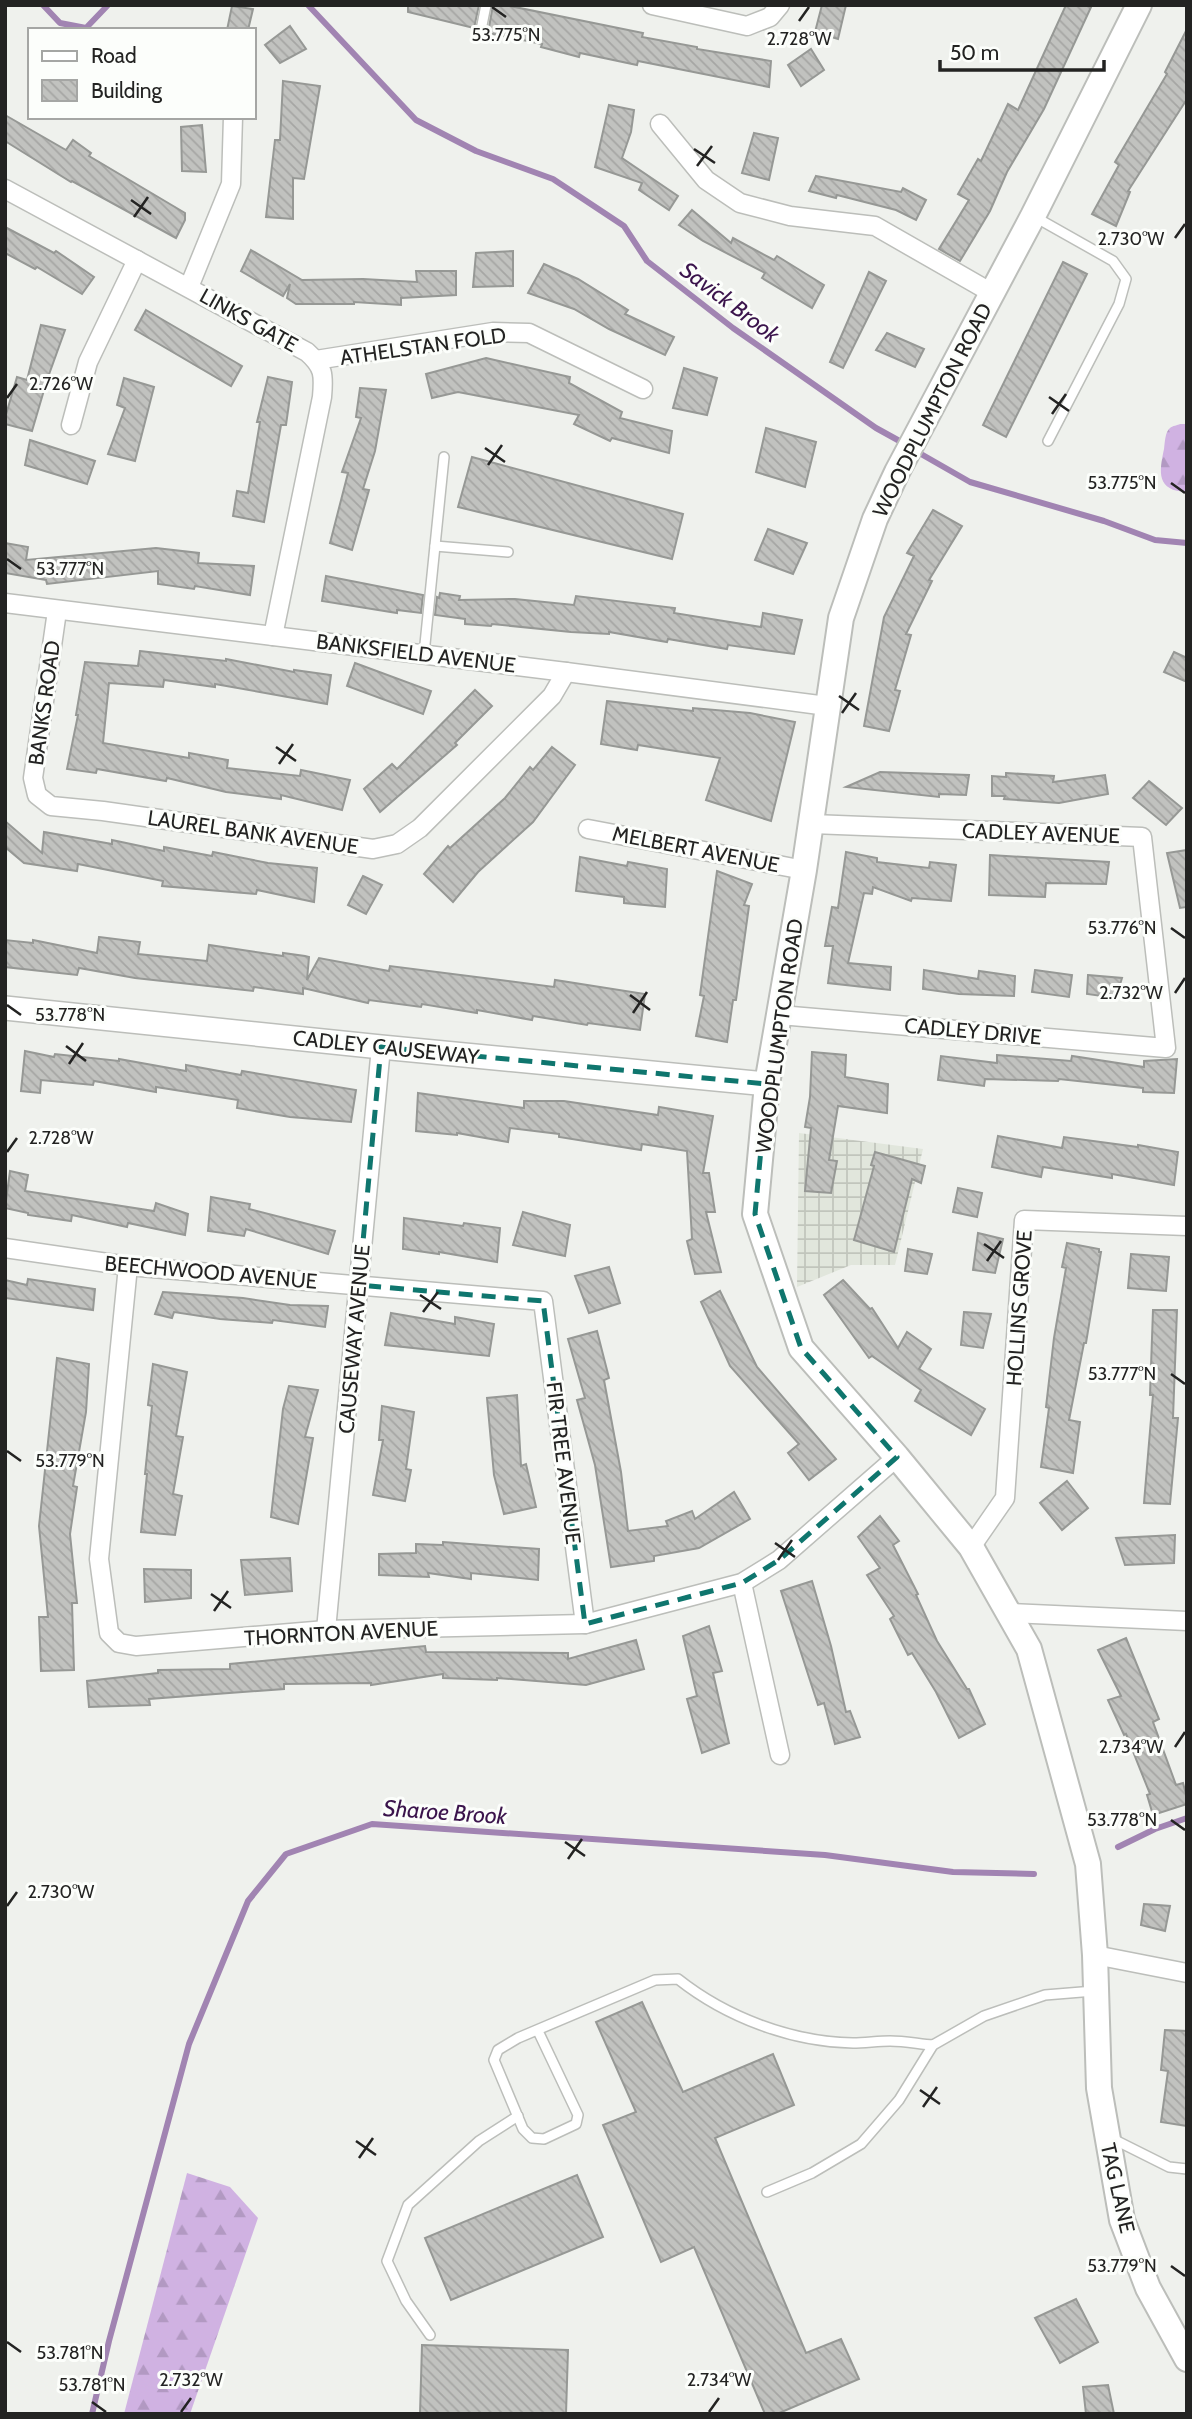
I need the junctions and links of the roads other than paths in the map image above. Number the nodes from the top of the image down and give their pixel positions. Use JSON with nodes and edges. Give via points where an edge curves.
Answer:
{"nodes":[{"id":1,"x":486,"y":5,"type":"edge"},
{"id":2,"x":652,"y":5,"type":"edge"},
{"id":3,"x":780,"y":5,"type":"edge"},
{"id":4,"x":1139,"y":5,"type":"edge"},
{"id":5,"x":480,"y":35,"type":"dead end"},
{"id":6,"x":233,"y":119,"type":"edge"},
{"id":7,"x":660,"y":124,"type":"dead end"},
{"id":8,"x":5,"y":189,"type":"edge"},
{"id":9,"x":1033,"y":216,"type":"junction"},
{"id":10,"x":137,"y":260,"type":"junction"},
{"id":11,"x":189,"y":288,"type":"junction"},
{"id":12,"x":992,"y":293,"type":"junction"},
{"id":13,"x":316,"y":360,"type":"junction"},
{"id":14,"x":643,"y":389,"type":"dead end"},
{"id":15,"x":71,"y":425,"type":"dead end"},
{"id":16,"x":1048,"y":441,"type":"dead end"},
{"id":17,"x":444,"y":457,"type":"dead end"},
{"id":18,"x":435,"y":546,"type":"junction"},
{"id":19,"x":508,"y":552,"type":"dead end"},
{"id":20,"x":5,"y":603,"type":"edge"},
{"id":21,"x":57,"y":611,"type":"junction"},
{"id":22,"x":273,"y":636,"type":"junction"},
{"id":23,"x":424,"y":654,"type":"junction"},
{"id":24,"x":566,"y":671,"type":"junction"},
{"id":25,"x":827,"y":706,"type":"junction"},
{"id":26,"x":37,"y":795,"type":"joint"},
{"id":27,"x":812,"y":824,"type":"junction"},
{"id":28,"x":589,"y":829,"type":"dead end"},
{"id":29,"x":804,"y":870,"type":"junction"},
{"id":30,"x":5,"y":1008,"type":"edge"},
{"id":31,"x":780,"y":1015,"type":"junction"},
{"id":32,"x":381,"y":1047,"type":"junction"},
{"id":33,"x":1166,"y":1048,"type":"joint"},
{"id":34,"x":767,"y":1084,"type":"junction"},
{"id":35,"x":1187,"y":1226,"type":"edge"},
{"id":36,"x":5,"y":1248,"type":"edge"},
{"id":37,"x":128,"y":1266,"type":"junction"},
{"id":38,"x":359,"y":1285,"type":"junction"},
{"id":39,"x":543,"y":1301,"type":"joint"},
{"id":40,"x":897,"y":1457,"type":"junction"},
{"id":41,"x":971,"y":1547,"type":"junction"},
{"id":42,"x":742,"y":1583,"type":"junction"},
{"id":43,"x":1009,"y":1613,"type":"junction"},
{"id":44,"x":1187,"y":1621,"type":"edge"},
{"id":45,"x":585,"y":1624,"type":"junction"},
{"id":46,"x":327,"y":1630,"type":"junction"},
{"id":47,"x":780,"y":1755,"type":"dead end"},
{"id":48,"x":1095,"y":1955,"type":"junction"},
{"id":49,"x":1187,"y":1973,"type":"edge"},
{"id":50,"x":1096,"y":1990,"type":"junction"},
{"id":51,"x":538,"y":2031,"type":"junction"},
{"id":52,"x":933,"y":2045,"type":"junction"},
{"id":53,"x":1099,"y":2088,"type":"joint"},
{"id":54,"x":518,"y":2116,"type":"junction"},
{"id":55,"x":1106,"y":2135,"type":"junction"},
{"id":56,"x":1187,"y":2169,"type":"edge"},
{"id":57,"x":768,"y":2192,"type":"dead end"},
{"id":58,"x":430,"y":2335,"type":"dead end"},
{"id":59,"x":1187,"y":2359,"type":"edge"}],
"edges":[{"from":1,"to":5,"type":"lane"},
{"from":2,"to":3,"type":"street","via":[[747,26],[770,17]]},
{"from":4,"to":9,"type":"main road","name":"WOODPLUMPTON ROAD"},
{"from":6,"to":11,"type":"street","via":[[231,184]]},
{"from":7,"to":12,"type":"street","via":[[706,180],[740,203],[790,216],[875,226]]},
{"from":8,"to":10,"type":"street","name":"LINKS GATE"},
{"from":9,"to":12,"type":"main road","name":"WOODPLUMPTON ROAD"},
{"from":9,"to":16,"type":"lane","via":[[1113,261],[1126,279],[1119,304]]},
{"from":10,"to":11,"type":"street","name":"LINKS GATE"},
{"from":10,"to":15,"type":"street","via":[[88,362]]},
{"from":11,"to":13,"type":"street","name":"LINKS GATE"},
{"from":12,"to":25,"type":"main road","name":"WOODPLUMPTON ROAD","via":[[875,519],[841,618]]},
{"from":13,"to":14,"type":"street","name":"ATHELSTAN FOLD","via":[[493,332],[529,333]]},
{"from":13,"to":22,"type":"street","name":"LINKS GATE","via":[[324,376],[322,397]]},
{"from":17,"to":18,"type":"lane"},
{"from":18,"to":19,"type":"lane"},
{"from":18,"to":23,"type":"lane"},
{"from":20,"to":21,"type":"street","name":"BANKSFIELD AVENUE"},
{"from":21,"to":22,"type":"street","name":"BANKSFIELD AVENUE"},
{"from":21,"to":26,"type":"street","name":"BANKS ROAD","via":[[33,778]]},
{"from":22,"to":23,"type":"street","name":"BANKSFIELD AVENUE"},
{"from":23,"to":24,"type":"street","name":"BANKSFIELD AVENUE"},
{"from":24,"to":25,"type":"street","name":"BANKSFIELD AVENUE"},
{"from":24,"to":26,"type":"street","name":"LAUREL BANK AVENUE","via":[[552,696],[420,828],[397,844],[373,849],[51,806]]},
{"from":25,"to":27,"type":"main road","name":"WOODPLUMPTON ROAD"},
{"from":27,"to":29,"type":"main road","name":"WOODPLUMPTON ROAD"},
{"from":27,"to":33,"type":"street","name":"CADLEY AVENUE","via":[[1143,837]]},
{"from":28,"to":29,"type":"street","name":"MELBERT AVENUE"},
{"from":29,"to":31,"type":"main road","name":"WOODPLUMPTON ROAD"},
{"from":30,"to":32,"type":"street","name":"CADLEY CAUSEWAY"},
{"from":31,"to":33,"type":"street","name":"CADLEY DRIVE"},
{"from":31,"to":34,"type":"main road","name":"WOODPLUMPTON ROAD"},
{"from":32,"to":34,"type":"street","name":"CADLEY CAUSEWAY"},
{"from":32,"to":38,"type":"street","name":"CAUSEWAY AVENUE"},
{"from":34,"to":40,"type":"main road","name":"WOODPLUMPTON ROAD","via":[[755,1214],[801,1348]]},
{"from":35,"to":41,"type":"street","name":"HOLLINS GROVE","via":[[1024,1220],[1004,1499]]},
{"from":36,"to":37,"type":"street","name":"BEECHWOOD AVENUE"},
{"from":37,"to":38,"type":"street","name":"BEECHWOOD AVENUE"},
{"from":37,"to":46,"type":"street","name":"THORNTON AVENUE","via":[[99,1559],[109,1633],[118,1643],[136,1646]]},
{"from":38,"to":39,"type":"street","name":"BEECHWOOD AVENUE"},
{"from":38,"to":46,"type":"street","name":"CAUSEWAY AVENUE"},
{"from":39,"to":45,"type":"street","name":"FIR TREE AVENUE"},
{"from":40,"to":41,"type":"main road","name":"WOODPLUMPTON ROAD"},
{"from":40,"to":42,"type":"street","name":"THORNTON AVENUE","via":[[779,1559]]},
{"from":41,"to":43,"type":"main road","name":"WOODPLUMPTON ROAD"},
{"from":42,"to":45,"type":"street","name":"THORNTON AVENUE"},
{"from":42,"to":47,"type":"street"},
{"from":43,"to":44,"type":"street"},
{"from":43,"to":48,"type":"main road","name":"WOODPLUMPTON ROAD","via":[[1029,1649],[1088,1864]]},
{"from":45,"to":46,"type":"street","name":"THORNTON AVENUE"},
{"from":48,"to":49,"type":"street"},
{"from":48,"to":50,"type":"main road","name":"WOODPLUMPTON ROAD"},
{"from":50,"to":52,"type":"lane","via":[[1045,1996],[984,2016]]},
{"from":50,"to":53,"type":"main road","name":"WOODPLUMPTON ROAD"},
{"from":51,"to":52,"type":"lane","via":[[655,1980],[678,1979],[764,2027],[851,2043]]},
{"from":51,"to":54,"type":"lane","via":[[498,2050],[494,2060]]},
{"from":51,"to":54,"type":"lane","via":[[578,2115],[576,2124],[544,2139],[532,2138]]},
{"from":52,"to":57,"type":"lane","via":[[899,2100],[861,2144]]},
{"from":53,"to":55,"type":"main road","name":"TAG LANE"},
{"from":54,"to":58,"type":"lane","via":[[480,2141],[408,2205],[387,2261],[406,2301]]},
{"from":55,"to":56,"type":"lane","via":[[1169,2167]]},
{"from":55,"to":59,"type":"main road","name":"TAG LANE","via":[[1122,2220],[1148,2288]]}]}
